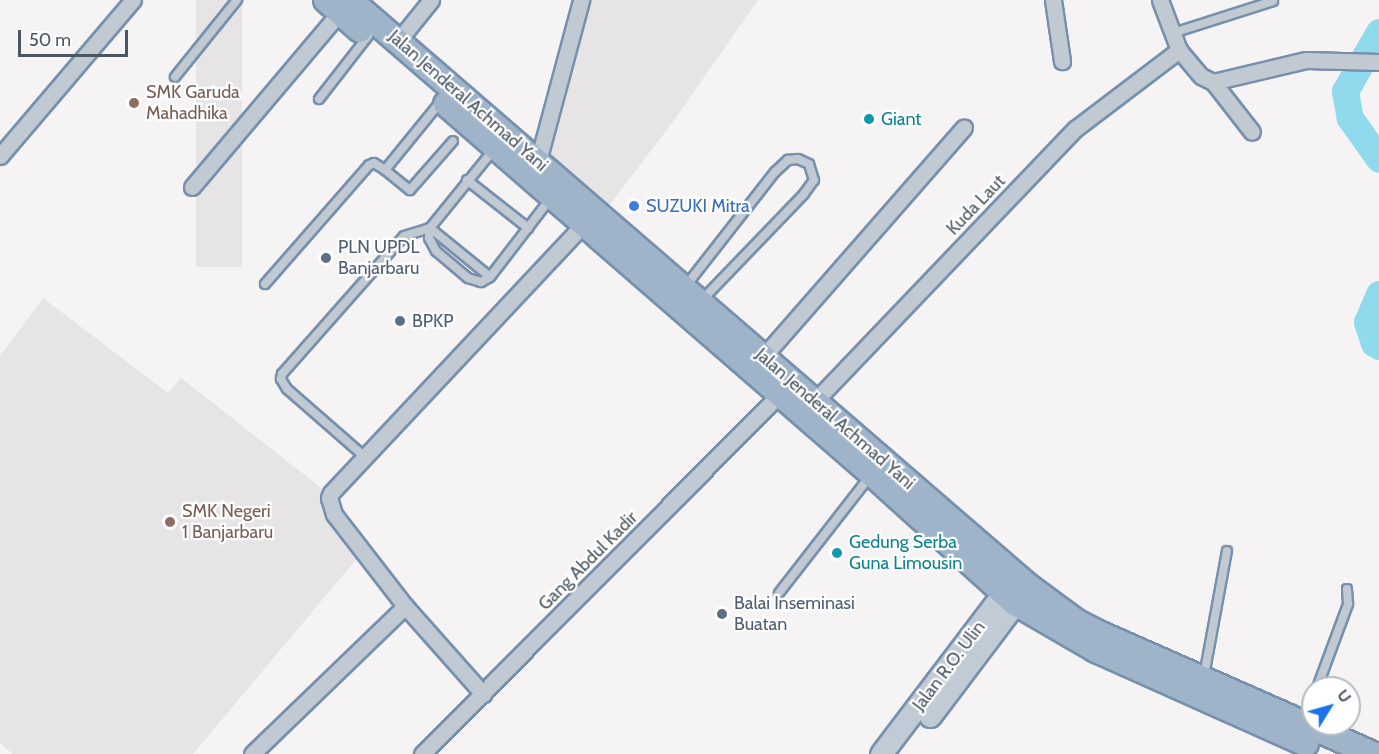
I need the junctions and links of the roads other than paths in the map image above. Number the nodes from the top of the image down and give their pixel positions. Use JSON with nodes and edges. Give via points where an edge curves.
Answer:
{"nodes":[{"id":1,"x":133,"y":0,"type":"edge"},
{"id":2,"x":237,"y":0,"type":"edge"},
{"id":3,"x":431,"y":0,"type":"edge"},
{"id":4,"x":581,"y":0,"type":"edge"},
{"id":5,"x":1053,"y":0,"type":"edge"},
{"id":6,"x":1160,"y":0,"type":"edge"},
{"id":7,"x":1273,"y":1,"type":"edge"},
{"id":8,"x":339,"y":4,"type":"edge"},
{"id":9,"x":1173,"y":33,"type":"junction"},
{"id":10,"x":368,"y":36,"type":"junction"},
{"id":11,"x":398,"y":41,"type":"junction"},
{"id":12,"x":1179,"y":50,"type":"junction"},
{"id":13,"x":1062,"y":61,"type":"dead end"},
{"id":14,"x":1378,"y":62,"type":"edge"},
{"id":15,"x":175,"y":77,"type":"dead end"},
{"id":16,"x":1213,"y":82,"type":"junction"},
{"id":17,"x":319,"y":99,"type":"dead end"},
{"id":18,"x":441,"y":100,"type":"junction"},
{"id":19,"x":964,"y":127,"type":"dead end"},
{"id":20,"x":1252,"y":132,"type":"dead end"},
{"id":21,"x":453,"y":141,"type":"dead end"},
{"id":22,"x":496,"y":147,"type":"junction"},
{"id":23,"x":0,"y":156,"type":"edge"},
{"id":24,"x":538,"y":161,"type":"junction"},
{"id":25,"x":385,"y":170,"type":"junction"},
{"id":26,"x":467,"y":180,"type":"junction"},
{"id":27,"x":192,"y":187,"type":"dead end"},
{"id":28,"x":552,"y":196,"type":"junction"},
{"id":29,"x":584,"y":224,"type":"junction"},
{"id":30,"x":430,"y":228,"type":"junction"},
{"id":31,"x":528,"y":228,"type":"junction"},
{"id":32,"x":649,"y":269,"type":"junction"},
{"id":33,"x":490,"y":277,"type":"junction"},
{"id":34,"x":264,"y":284,"type":"dead end"},
{"id":35,"x":692,"y":295,"type":"junction"},
{"id":36,"x":763,"y":357,"type":"junction"},
{"id":37,"x":780,"y":394,"type":"junction"},
{"id":38,"x":814,"y":402,"type":"junction"},
{"id":39,"x":365,"y":457,"type":"junction"},
{"id":40,"x":872,"y":474,"type":"junction"},
{"id":41,"x":1227,"y":550,"type":"dead end"},
{"id":42,"x":1347,"y":589,"type":"dead end"},
{"id":43,"x":1015,"y":590,"type":"junction"},
{"id":44,"x":779,"y":593,"type":"dead end"},
{"id":45,"x":405,"y":606,"type":"junction"},
{"id":46,"x":1321,"y":676,"type":"edge"},
{"id":47,"x":1204,"y":677,"type":"junction"},
{"id":48,"x":483,"y":694,"type":"junction"},
{"id":49,"x":926,"y":710,"type":"junction"},
{"id":50,"x":1301,"y":723,"type":"edge"},
{"id":51,"x":1332,"y":736,"type":"edge"},
{"id":52,"x":252,"y":754,"type":"edge"},
{"id":53,"x":423,"y":754,"type":"edge"},
{"id":54,"x":881,"y":754,"type":"edge"},
{"id":55,"x":900,"y":754,"type":"edge"},
{"id":56,"x":1331,"y":754,"type":"edge"},
{"id":57,"x":1373,"y":754,"type":"edge"}],
"edges":[{"from":1,"to":23,"type":"street"},
{"from":2,"to":15,"type":"lane"},
{"from":3,"to":11,"type":"street"},
{"from":4,"to":24,"type":"street"},
{"from":5,"to":13,"type":"street"},
{"from":6,"to":9,"type":"street"},
{"from":7,"to":9,"type":"lane"},
{"from":8,"to":10,"type":"highway","name":"Jalan Jenderal Achmad Yani"},
{"from":8,"to":11,"type":"highway","name":"Jalan Jenderal Achmad Yani"},
{"from":8,"to":27,"type":"street"},
{"from":9,"to":12,"type":"street"},
{"from":10,"to":17,"type":"lane"},
{"from":10,"to":18,"type":"highway","name":"Jalan Jenderal Achmad Yani"},
{"from":11,"to":24,"type":"highway","name":"Jalan Jenderal Achmad Yani"},
{"from":12,"to":16,"type":"street","via":[[1202,76]]},
{"from":12,"to":38,"type":"street","name":"Kuda Laut","via":[[1075,129]]},
{"from":14,"to":16,"type":"street","via":[[1306,60]]},
{"from":16,"to":20,"type":"street"},
{"from":18,"to":22,"type":"highway","name":"Jalan Jenderal Achmad Yani"},
{"from":18,"to":25,"type":"lane"},
{"from":19,"to":36,"type":"street"},
{"from":21,"to":25,"type":"lane","via":[[410,190]]},
{"from":22,"to":26,"type":"lane"},
{"from":22,"to":28,"type":"highway","name":"Jalan Jenderal Achmad Yani"},
{"from":24,"to":32,"type":"highway","name":"Jalan Jenderal Achmad Yani"},
{"from":25,"to":34,"type":"lane","via":[[374,163],[369,165]]},
{"from":26,"to":30,"type":"lane"},
{"from":26,"to":31,"type":"lane"},
{"from":28,"to":29,"type":"highway","name":"Jalan Jenderal Achmad Yani"},
{"from":28,"to":31,"type":"lane"},
{"from":29,"to":32,"type":"highway","name":"Jalan Jenderal Achmad Yani"},
{"from":29,"to":39,"type":"street"},
{"from":30,"to":33,"type":"lane"},
{"from":30,"to":33,"type":"lane","via":[[429,238],[436,251],[468,278],[481,282]]},
{"from":30,"to":39,"type":"lane","via":[[412,232],[399,241],[282,374],[282,384],[287,389]]},
{"from":31,"to":33,"type":"lane"},
{"from":32,"to":35,"type":"highway","name":"Jalan Jenderal Achmad Yani"},
{"from":32,"to":37,"type":"highway","name":"Jalan Jenderal Achmad Yani"},
{"from":35,"to":35,"type":"lane","via":[[775,172],[788,160],[809,164],[814,180],[804,194]]},
{"from":35,"to":36,"type":"highway","name":"Jalan Jenderal Achmad Yani"},
{"from":36,"to":38,"type":"highway","name":"Jalan Jenderal Achmad Yani"},
{"from":37,"to":40,"type":"highway","name":"Jalan Jenderal Achmad Yani"},
{"from":37,"to":48,"type":"street","name":"Gang Abdul Kadir"},
{"from":38,"to":43,"type":"highway","name":"Jalan Jenderal Achmad Yani"},
{"from":39,"to":45,"type":"street","via":[[331,493],[330,505]]},
{"from":40,"to":43,"type":"highway","name":"Jalan Jenderal Achmad Yani"},
{"from":40,"to":44,"type":"lane"},
{"from":41,"to":47,"type":"lane"},
{"from":42,"to":46,"type":"lane","via":[[1348,604]]},
{"from":43,"to":47,"type":"highway","name":"Jalan Jenderal Achmad Yani","via":[[1134,650]]},
{"from":43,"to":49,"type":"main road","name":"Jalan R.O. Ulin"},
{"from":43,"to":56,"type":"highway","name":"Jalan Jenderal Achmad Yani","via":[[1096,650]]},
{"from":45,"to":48,"type":"street"},
{"from":45,"to":52,"type":"street"},
{"from":47,"to":50,"type":"highway","name":"Jalan Jenderal Achmad Yani"},
{"from":48,"to":53,"type":"street","name":"Gang Abdul Kadir"},
{"from":49,"to":54,"type":"main road","name":"Jalan R.O. Ulin"},
{"from":49,"to":55,"type":"main road","name":"Jalan R.O. Ulin"},
{"from":51,"to":57,"type":"highway","name":"Jalan Jenderal Achmad Yani"}]}
